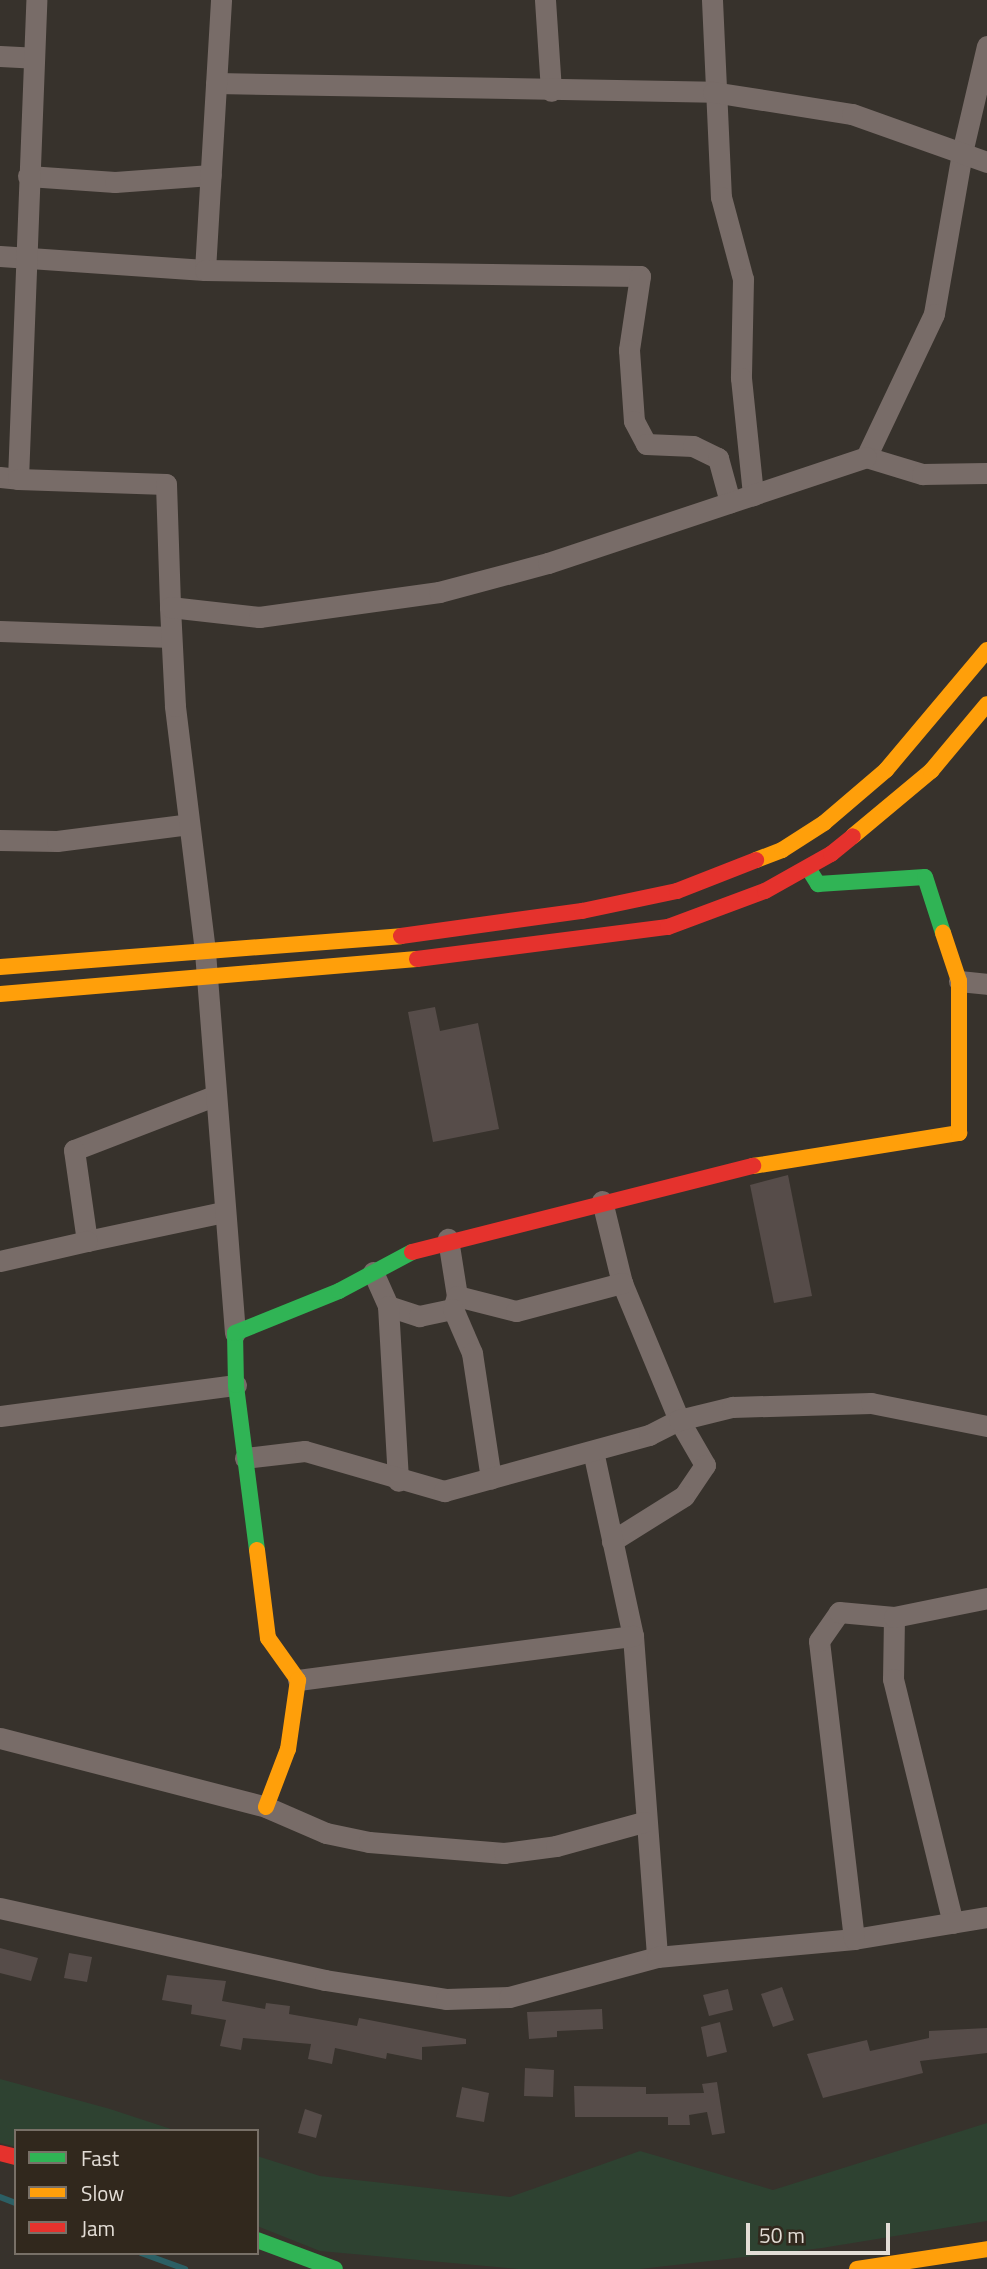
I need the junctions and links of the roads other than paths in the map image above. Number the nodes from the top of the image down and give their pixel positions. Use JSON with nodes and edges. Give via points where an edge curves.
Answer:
{"nodes":[{"id":1,"x":36,"y":0,"type":"edge"},
{"id":2,"x":220,"y":0,"type":"edge"},
{"id":3,"x":545,"y":0,"type":"edge"},
{"id":4,"x":712,"y":0,"type":"edge"},
{"id":5,"x":987,"y":46,"type":"edge"},
{"id":6,"x":0,"y":56,"type":"edge"},
{"id":7,"x":34,"y":58,"type":"junction"},
{"id":8,"x":216,"y":83,"type":"junction"},
{"id":9,"x":551,"y":91,"type":"junction"},
{"id":10,"x":713,"y":92,"type":"junction"},
{"id":11,"x":962,"y":153,"type":"junction"},
{"id":12,"x":987,"y":162,"type":"edge"},
{"id":13,"x":211,"y":175,"type":"junction"},
{"id":14,"x":29,"y":176,"type":"junction"},
{"id":15,"x":25,"y":255,"type":"junction"},
{"id":16,"x":0,"y":256,"type":"edge"},
{"id":17,"x":205,"y":270,"type":"junction"},
{"id":18,"x":866,"y":457,"type":"junction"},
{"id":19,"x":987,"y":473,"type":"edge"},
{"id":20,"x":9,"y":478,"type":"edge"},
{"id":21,"x":753,"y":495,"type":"junction"},
{"id":22,"x":730,"y":502,"type":"junction"},
{"id":23,"x":170,"y":607,"type":"junction"},
{"id":24,"x":0,"y":631,"type":"edge"},
{"id":25,"x":171,"y":637,"type":"junction"},
{"id":26,"x":987,"y":650,"type":"edge"},
{"id":27,"x":987,"y":704,"type":"edge"},
{"id":28,"x":189,"y":824,"type":"junction"},
{"id":29,"x":0,"y":840,"type":"edge"},
{"id":30,"x":808,"y":868,"type":"junction"},
{"id":31,"x":205,"y":951,"type":"junction"},
{"id":32,"x":0,"y":967,"type":"edge"},
{"id":33,"x":203,"y":975,"type":"junction"},
{"id":34,"x":959,"y":981,"type":"junction"},
{"id":35,"x":987,"y":984,"type":"edge"},
{"id":36,"x":0,"y":995,"type":"edge"},
{"id":37,"x":214,"y":1096,"type":"junction"},
{"id":38,"x":602,"y":1201,"type":"junction"},
{"id":39,"x":224,"y":1212,"type":"junction"},
{"id":40,"x":448,"y":1239,"type":"junction"},
{"id":41,"x":87,"y":1241,"type":"junction"},
{"id":42,"x":0,"y":1261,"type":"edge"},
{"id":43,"x":373,"y":1272,"type":"junction"},
{"id":44,"x":622,"y":1283,"type":"junction"},
{"id":45,"x":455,"y":1303,"type":"junction"},
{"id":46,"x":388,"y":1306,"type":"junction"},
{"id":47,"x":234,"y":1333,"type":"junction"},
{"id":48,"x":236,"y":1385,"type":"junction"},
{"id":49,"x":0,"y":1416,"type":"edge"},
{"id":50,"x":679,"y":1420,"type":"junction"},
{"id":51,"x":987,"y":1426,"type":"edge"},
{"id":52,"x":593,"y":1451,"type":"junction"},
{"id":53,"x":245,"y":1458,"type":"junction"},
{"id":54,"x":491,"y":1479,"type":"junction"},
{"id":55,"x":398,"y":1481,"type":"junction"},
{"id":56,"x":612,"y":1541,"type":"junction"},
{"id":57,"x":987,"y":1598,"type":"edge"},
{"id":58,"x":894,"y":1616,"type":"junction"},
{"id":59,"x":633,"y":1636,"type":"junction"},
{"id":60,"x":298,"y":1680,"type":"junction"},
{"id":61,"x":0,"y":1738,"type":"edge"},
{"id":62,"x":266,"y":1807,"type":"junction"},
{"id":63,"x":644,"y":1822,"type":"junction"},
{"id":64,"x":0,"y":1908,"type":"edge"},
{"id":65,"x":987,"y":1917,"type":"edge"},
{"id":66,"x":953,"y":1923,"type":"junction"},
{"id":67,"x":854,"y":1939,"type":"junction"},
{"id":68,"x":657,"y":1957,"type":"junction"},
{"id":69,"x":259,"y":2241,"type":"edge"},
{"id":70,"x":987,"y":2249,"type":"edge"},
{"id":71,"x":335,"y":2269,"type":"edge"},
{"id":72,"x":857,"y":2269,"type":"edge"}],
"edges":[{"from":1,"to":7,"type":"street"},
{"from":2,"to":8,"type":"street"},
{"from":3,"to":9,"type":"street"},
{"from":4,"to":10,"type":"street"},
{"from":5,"to":11,"type":"street"},
{"from":6,"to":7,"type":"street"},
{"from":7,"to":14,"type":"street"},
{"from":8,"to":9,"type":"street"},
{"from":8,"to":13,"type":"street"},
{"from":9,"to":10,"type":"street"},
{"from":10,"to":11,"type":"street","via":[[852,114]]},
{"from":10,"to":21,"type":"street","via":[[722,197],[743,279],[741,378]]},
{"from":11,"to":12,"type":"street"},
{"from":11,"to":18,"type":"street","via":[[934,314]]},
{"from":13,"to":14,"type":"street","via":[[115,182]]},
{"from":13,"to":17,"type":"street"},
{"from":14,"to":15,"type":"street"},
{"from":15,"to":16,"type":"street"},
{"from":15,"to":17,"type":"street"},
{"from":15,"to":20,"type":"street"},
{"from":17,"to":22,"type":"street","via":[[639,276],[629,350],[634,421],[646,444],[693,446],[718,458]]},
{"from":18,"to":19,"type":"street","via":[[922,474]]},
{"from":18,"to":21,"type":"street"},
{"from":20,"to":23,"type":"street","via":[[166,484]]},
{"from":21,"to":22,"type":"street"},
{"from":22,"to":23,"type":"street","via":[[548,563],[439,592],[259,617]]},
{"from":23,"to":25,"type":"street"},
{"from":24,"to":25,"type":"street"},
{"from":25,"to":28,"type":"street"},
{"from":26,"to":31,"type":"street","via":[[886,770],[824,823],[782,850],[713,879],[634,902],[582,911],[372,940]]},
{"from":27,"to":30,"type":"street","via":[[931,771]]},
{"from":28,"to":29,"type":"street","via":[[57,841]]},
{"from":28,"to":31,"type":"street"},
{"from":30,"to":33,"type":"street","via":[[717,911],[668,927],[411,960]]},
{"from":30,"to":34,"type":"street","via":[[818,884],[925,877]]},
{"from":31,"to":32,"type":"street"},
{"from":31,"to":33,"type":"street"},
{"from":33,"to":36,"type":"street"},
{"from":33,"to":37,"type":"street"},
{"from":34,"to":35,"type":"street"},
{"from":34,"to":38,"type":"street","via":[[959,1133],[786,1158]]},
{"from":37,"to":39,"type":"street"},
{"from":37,"to":41,"type":"street","via":[[74,1150]]},
{"from":38,"to":40,"type":"street"},
{"from":38,"to":44,"type":"street"},
{"from":39,"to":41,"type":"street"},
{"from":39,"to":47,"type":"street"},
{"from":40,"to":43,"type":"street","via":[[422,1246]]},
{"from":40,"to":45,"type":"street"},
{"from":41,"to":42,"type":"street"},
{"from":43,"to":46,"type":"street"},
{"from":43,"to":47,"type":"street"},
{"from":44,"to":45,"type":"street","via":[[516,1311]]},
{"from":44,"to":50,"type":"street"},
{"from":45,"to":46,"type":"street","via":[[419,1316]]},
{"from":45,"to":54,"type":"street","via":[[472,1353]]},
{"from":46,"to":55,"type":"street"},
{"from":47,"to":48,"type":"street"},
{"from":48,"to":49,"type":"street"},
{"from":48,"to":53,"type":"street"},
{"from":50,"to":51,"type":"street","via":[[732,1407],[857,1402]]},
{"from":50,"to":52,"type":"street","via":[[649,1435]]},
{"from":50,"to":56,"type":"street","via":[[705,1465],[684,1496]]},
{"from":52,"to":54,"type":"street"},
{"from":52,"to":56,"type":"street"},
{"from":53,"to":55,"type":"street","via":[[305,1451]]},
{"from":53,"to":60,"type":"street","via":[[268,1638]]},
{"from":54,"to":55,"type":"street","via":[[444,1491]]},
{"from":56,"to":59,"type":"street"},
{"from":57,"to":58,"type":"street"},
{"from":58,"to":66,"type":"street","via":[[893,1679]]},
{"from":58,"to":67,"type":"street","via":[[839,1612],[819,1641]]},
{"from":59,"to":60,"type":"street"},
{"from":59,"to":63,"type":"street"},
{"from":60,"to":62,"type":"street","via":[[288,1749]]},
{"from":61,"to":62,"type":"street"},
{"from":62,"to":63,"type":"street","via":[[345,1838],[504,1853],[556,1846]]},
{"from":63,"to":68,"type":"street"},
{"from":64,"to":68,"type":"street","via":[[325,1980],[446,1999],[509,1997]]},
{"from":65,"to":66,"type":"street"},
{"from":66,"to":67,"type":"street"},
{"from":67,"to":68,"type":"street"},
{"from":69,"to":71,"type":"street"},
{"from":70,"to":72,"type":"street"}]}
